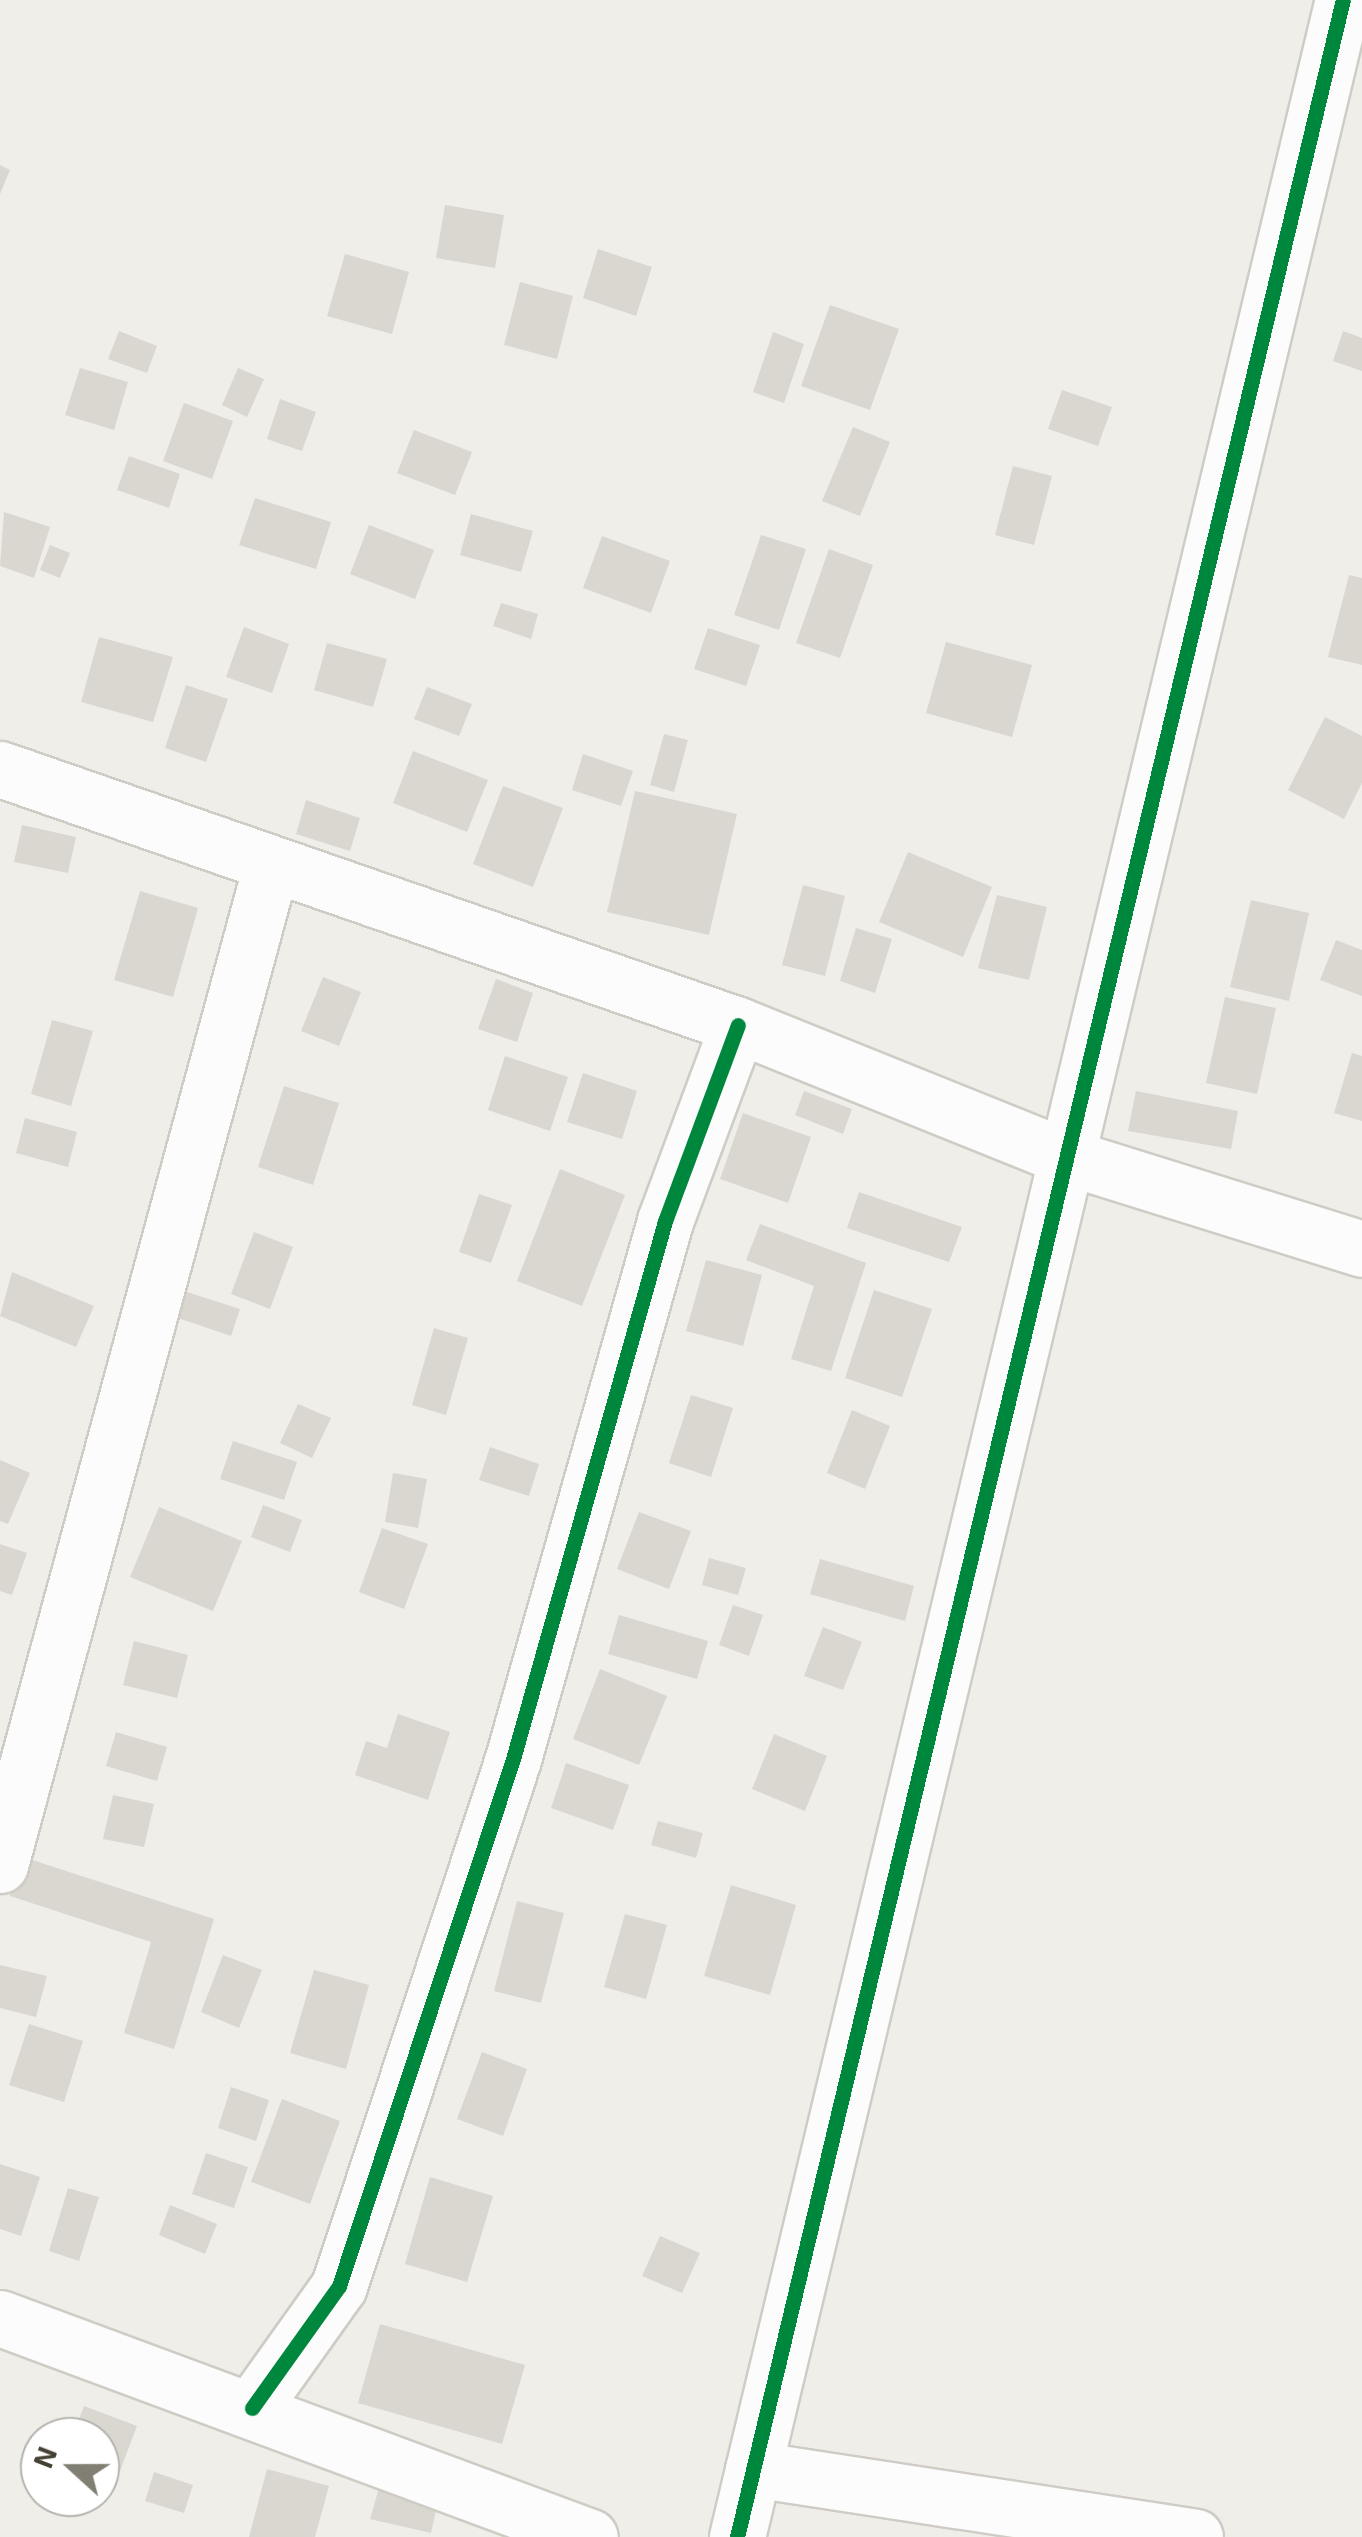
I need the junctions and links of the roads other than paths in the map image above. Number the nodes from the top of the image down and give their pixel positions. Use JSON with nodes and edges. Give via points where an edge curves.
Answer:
{"nodes":[{"id":1,"x":1343,"y":0,"type":"edge"},
{"id":2,"x":0,"y":769,"type":"edge"},
{"id":3,"x":270,"y":869,"type":"junction"},
{"id":4,"x":738,"y":1025,"type":"junction"},
{"id":5,"x":1064,"y":1156,"type":"junction"},
{"id":6,"x":1362,"y":1249,"type":"edge"},
{"id":7,"x":0,"y":1864,"type":"edge"},
{"id":8,"x":0,"y":2318,"type":"edge"},
{"id":9,"x":252,"y":2408,"type":"junction"},
{"id":10,"x":753,"y":2469,"type":"junction"},
{"id":11,"x":521,"y":2525,"type":"edge"},
{"id":12,"x":590,"y":2537,"type":"edge"},
{"id":13,"x":737,"y":2537,"type":"edge"},
{"id":14,"x":1194,"y":2537,"type":"edge"}],
"edges":[{"from":1,"to":5,"type":"street"},
{"from":2,"to":3,"type":"street"},
{"from":3,"to":4,"type":"street"},
{"from":3,"to":7,"type":"street"},
{"from":4,"to":5,"type":"street"},
{"from":4,"to":9,"type":"street","via":[[665,1221],[513,1759],[339,2286]]},
{"from":5,"to":6,"type":"street"},
{"from":5,"to":10,"type":"street"},
{"from":8,"to":9,"type":"street"},
{"from":9,"to":11,"type":"street"},
{"from":10,"to":13,"type":"street"},
{"from":10,"to":14,"type":"street"},
{"from":11,"to":12,"type":"street"}]}
